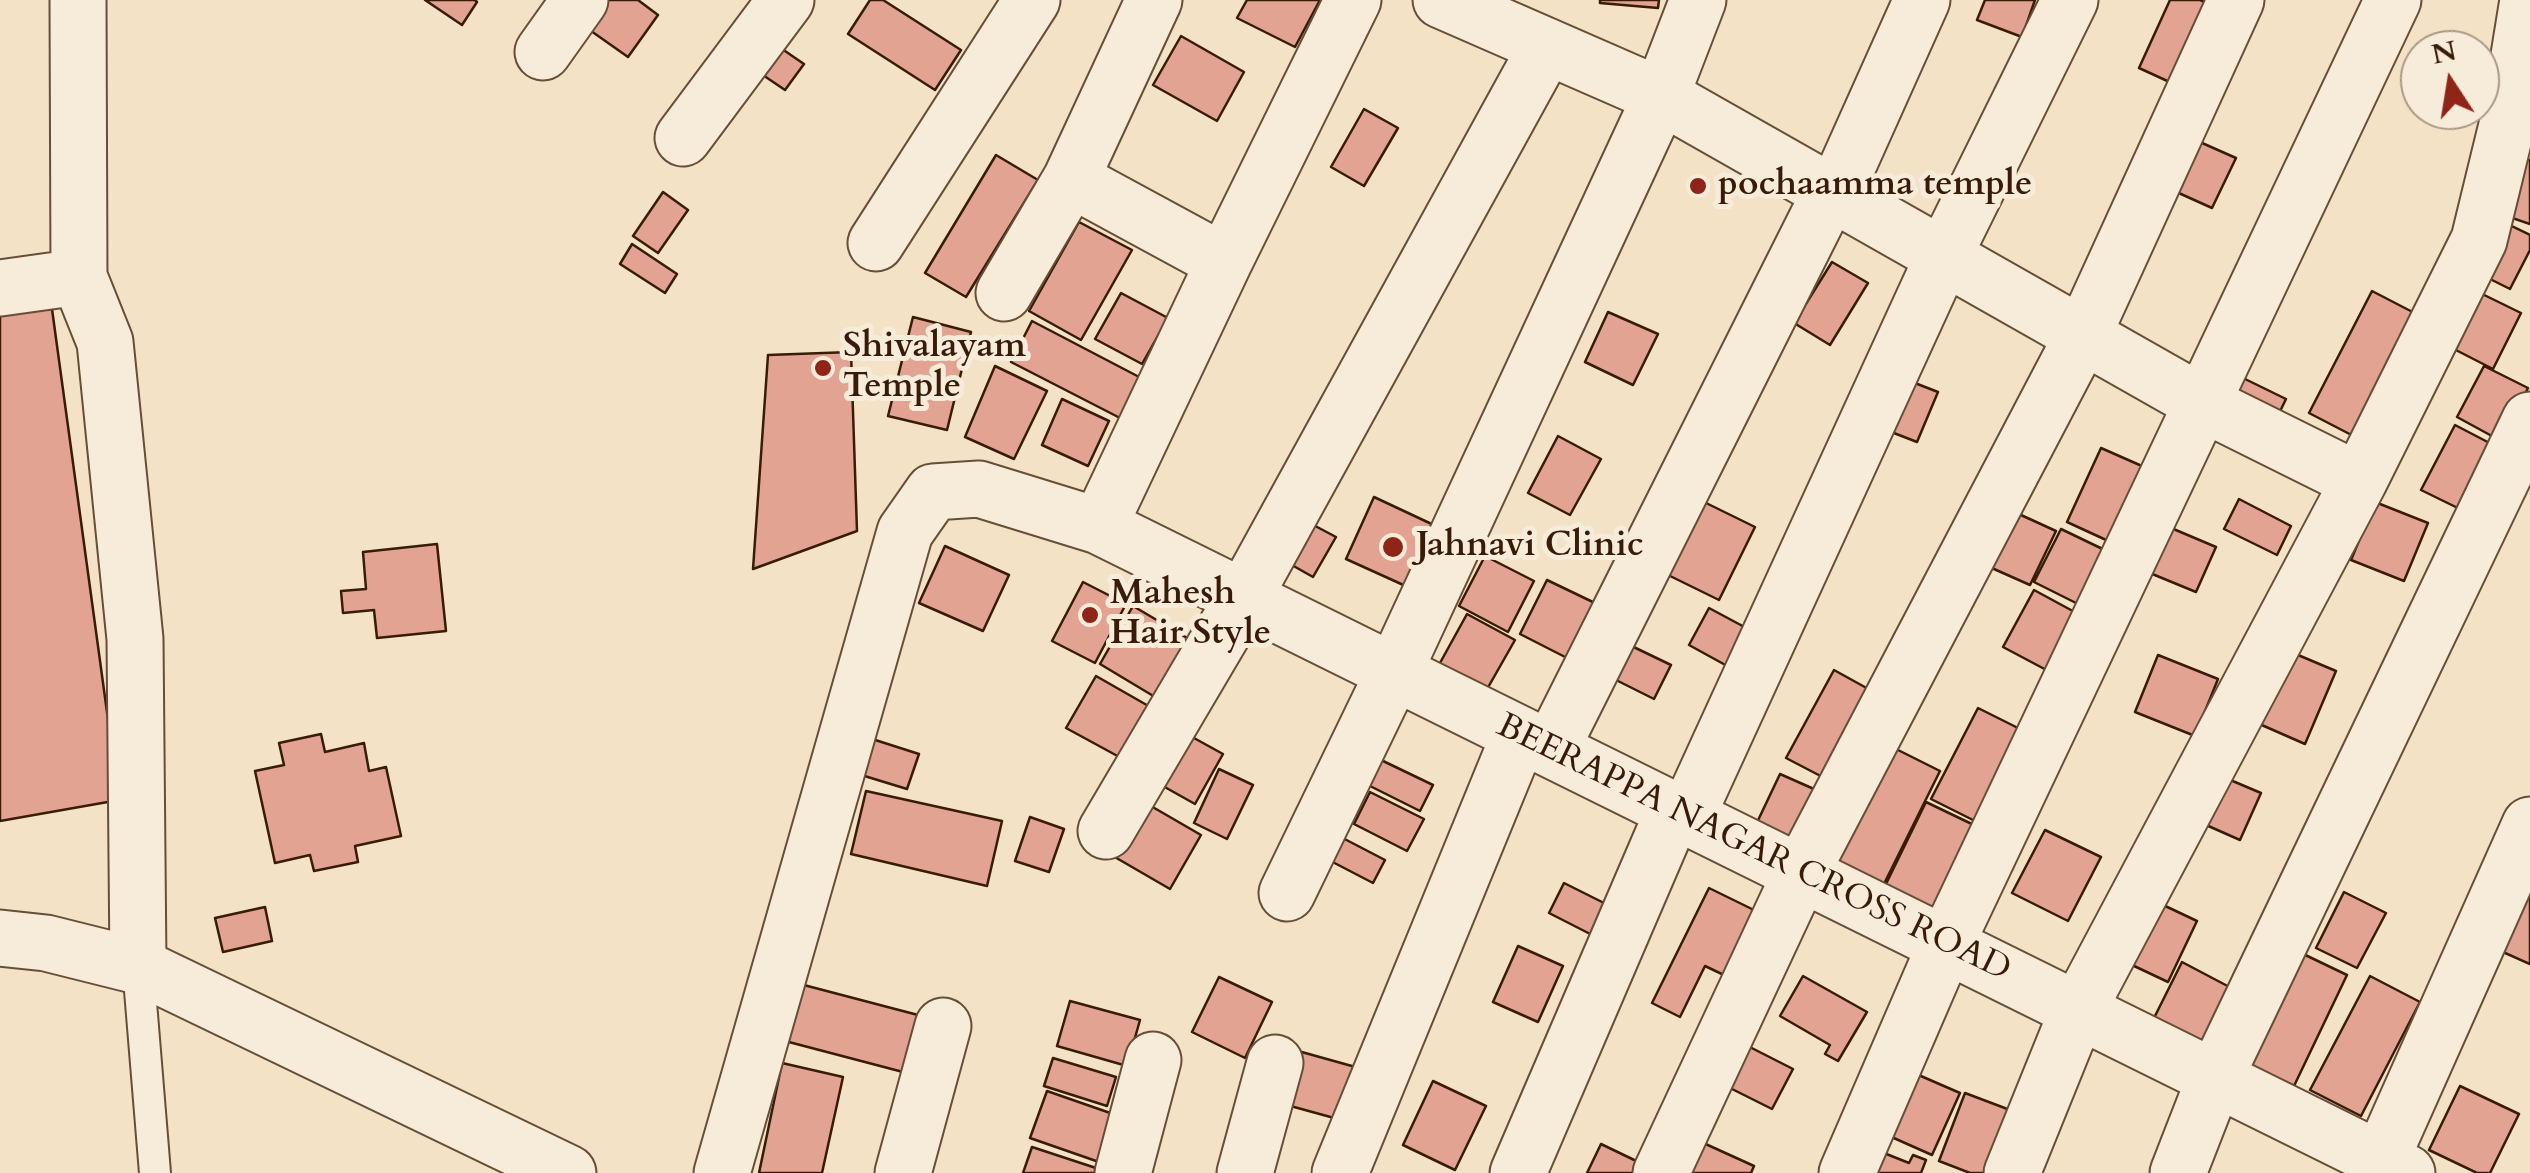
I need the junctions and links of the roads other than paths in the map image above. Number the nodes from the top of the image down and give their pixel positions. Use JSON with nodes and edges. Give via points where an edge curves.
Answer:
{"nodes":[{"id":1,"x":78,"y":0,"type":"edge"},
{"id":2,"x":580,"y":0,"type":"edge"},
{"id":3,"x":786,"y":0,"type":"edge"},
{"id":4,"x":1032,"y":0,"type":"edge"},
{"id":5,"x":1154,"y":0,"type":"edge"},
{"id":6,"x":1353,"y":0,"type":"edge"},
{"id":7,"x":1441,"y":0,"type":"edge"},
{"id":8,"x":1698,"y":0,"type":"edge"},
{"id":9,"x":1922,"y":0,"type":"edge"},
{"id":10,"x":2070,"y":0,"type":"edge"},
{"id":11,"x":2236,"y":0,"type":"edge"},
{"id":12,"x":2393,"y":0,"type":"edge"},
{"id":13,"x":2528,"y":0,"type":"edge"},
{"id":14,"x":1547,"y":46,"type":"junction"},
{"id":15,"x":543,"y":52,"type":"dead end"},
{"id":16,"x":1661,"y":96,"type":"junction"},
{"id":17,"x":683,"y":138,"type":"dead end"},
{"id":18,"x":1071,"y":178,"type":"junction"},
{"id":19,"x":1833,"y":192,"type":"junction"},
{"id":20,"x":876,"y":243,"type":"dead end"},
{"id":21,"x":1944,"y":255,"type":"junction"},
{"id":22,"x":1224,"y":262,"type":"junction"},
{"id":23,"x":79,"y":277,"type":"junction"},
{"id":24,"x":0,"y":288,"type":"edge"},
{"id":25,"x":1004,"y":293,"type":"dead end"},
{"id":26,"x":2083,"y":335,"type":"junction"},
{"id":27,"x":2202,"y":403,"type":"junction"},
{"id":28,"x":2530,"y":420,"type":"edge"},
{"id":29,"x":2359,"y":481,"type":"junction"},
{"id":30,"x":1099,"y":526,"type":"junction"},
{"id":31,"x":1244,"y":598,"type":"junction"},
{"id":32,"x":1394,"y":672,"type":"junction"},
{"id":33,"x":1535,"y":741,"type":"junction"},
{"id":34,"x":1680,"y":813,"type":"junction"},
{"id":35,"x":2530,"y":825,"type":"edge"},
{"id":36,"x":1106,"y":831,"type":"dead end"},
{"id":37,"x":1801,"y":873,"type":"junction"},
{"id":38,"x":1286,"y":894,"type":"dead end"},
{"id":39,"x":0,"y":938,"type":"edge"},
{"id":40,"x":1946,"y":944,"type":"junction"},
{"id":41,"x":138,"y":966,"type":"junction"},
{"id":42,"x":2078,"y":1010,"type":"junction"},
{"id":43,"x":943,"y":1026,"type":"dead end"},
{"id":44,"x":1154,"y":1060,"type":"dead end"},
{"id":45,"x":1275,"y":1063,"type":"dead end"},
{"id":46,"x":2215,"y":1078,"type":"junction"},
{"id":47,"x":2388,"y":1169,"type":"edge"},
{"id":48,"x":155,"y":1173,"type":"edge"},
{"id":49,"x":568,"y":1173,"type":"edge"},
{"id":50,"x":722,"y":1173,"type":"edge"},
{"id":51,"x":903,"y":1173,"type":"edge"},
{"id":52,"x":1123,"y":1173,"type":"edge"},
{"id":53,"x":1245,"y":1173,"type":"edge"},
{"id":54,"x":1340,"y":1173,"type":"edge"},
{"id":55,"x":1518,"y":1173,"type":"edge"},
{"id":56,"x":1661,"y":1173,"type":"edge"},
{"id":57,"x":1847,"y":1173,"type":"edge"},
{"id":58,"x":2012,"y":1173,"type":"edge"},
{"id":59,"x":2178,"y":1173,"type":"edge"}],
"edges":[{"from":1,"to":23,"type":"street"},
{"from":2,"to":15,"type":"street"},
{"from":3,"to":17,"type":"street"},
{"from":4,"to":20,"type":"street"},
{"from":5,"to":18,"type":"street"},
{"from":6,"to":22,"type":"street"},
{"from":7,"to":14,"type":"street"},
{"from":8,"to":16,"type":"street"},
{"from":9,"to":19,"type":"street"},
{"from":10,"to":21,"type":"street"},
{"from":11,"to":26,"type":"street"},
{"from":12,"to":27,"type":"street"},
{"from":13,"to":29,"type":"street","via":[[2510,116],[2480,240]]},
{"from":14,"to":16,"type":"street"},
{"from":14,"to":31,"type":"street"},
{"from":16,"to":19,"type":"street"},
{"from":16,"to":32,"type":"street"},
{"from":18,"to":22,"type":"street"},
{"from":18,"to":25,"type":"street"},
{"from":19,"to":21,"type":"street"},
{"from":19,"to":33,"type":"street"},
{"from":21,"to":26,"type":"street"},
{"from":21,"to":34,"type":"street"},
{"from":22,"to":30,"type":"street"},
{"from":23,"to":24,"type":"street"},
{"from":23,"to":41,"type":"street","via":[[104,342],[135,640]]},
{"from":26,"to":27,"type":"street"},
{"from":26,"to":37,"type":"street"},
{"from":27,"to":29,"type":"street"},
{"from":27,"to":40,"type":"street"},
{"from":28,"to":46,"type":"street"},
{"from":29,"to":42,"type":"street"},
{"from":30,"to":31,"type":"street","name":"BEERAPPA NAGAR CROSS ROAD"},
{"from":30,"to":50,"type":"street","name":"BEERAPPA NAGAR CROSS ROAD","via":[[979,489],[934,492],[906,532]]},
{"from":31,"to":32,"type":"street","name":"BEERAPPA NAGAR CROSS ROAD"},
{"from":31,"to":36,"type":"street"},
{"from":32,"to":33,"type":"street","name":"BEERAPPA NAGAR CROSS ROAD"},
{"from":32,"to":38,"type":"street"},
{"from":33,"to":34,"type":"street","name":"BEERAPPA NAGAR CROSS ROAD"},
{"from":33,"to":54,"type":"street"},
{"from":34,"to":37,"type":"street","name":"BEERAPPA NAGAR CROSS ROAD"},
{"from":34,"to":55,"type":"street"},
{"from":35,"to":47,"type":"street"},
{"from":37,"to":40,"type":"street","name":"BEERAPPA NAGAR CROSS ROAD"},
{"from":37,"to":56,"type":"street"},
{"from":39,"to":41,"type":"street","via":[[46,942]]},
{"from":40,"to":42,"type":"street","name":"BEERAPPA NAGAR CROSS ROAD"},
{"from":40,"to":57,"type":"street"},
{"from":41,"to":48,"type":"lane"},
{"from":41,"to":49,"type":"street"},
{"from":42,"to":46,"type":"street","name":"BEERAPPA NAGAR CROSS ROAD"},
{"from":42,"to":58,"type":"street"},
{"from":43,"to":51,"type":"street"},
{"from":44,"to":52,"type":"street"},
{"from":45,"to":53,"type":"street"},
{"from":46,"to":47,"type":"street","name":"BEERAPPA NAGAR CROSS ROAD"},
{"from":46,"to":59,"type":"street"}]}
